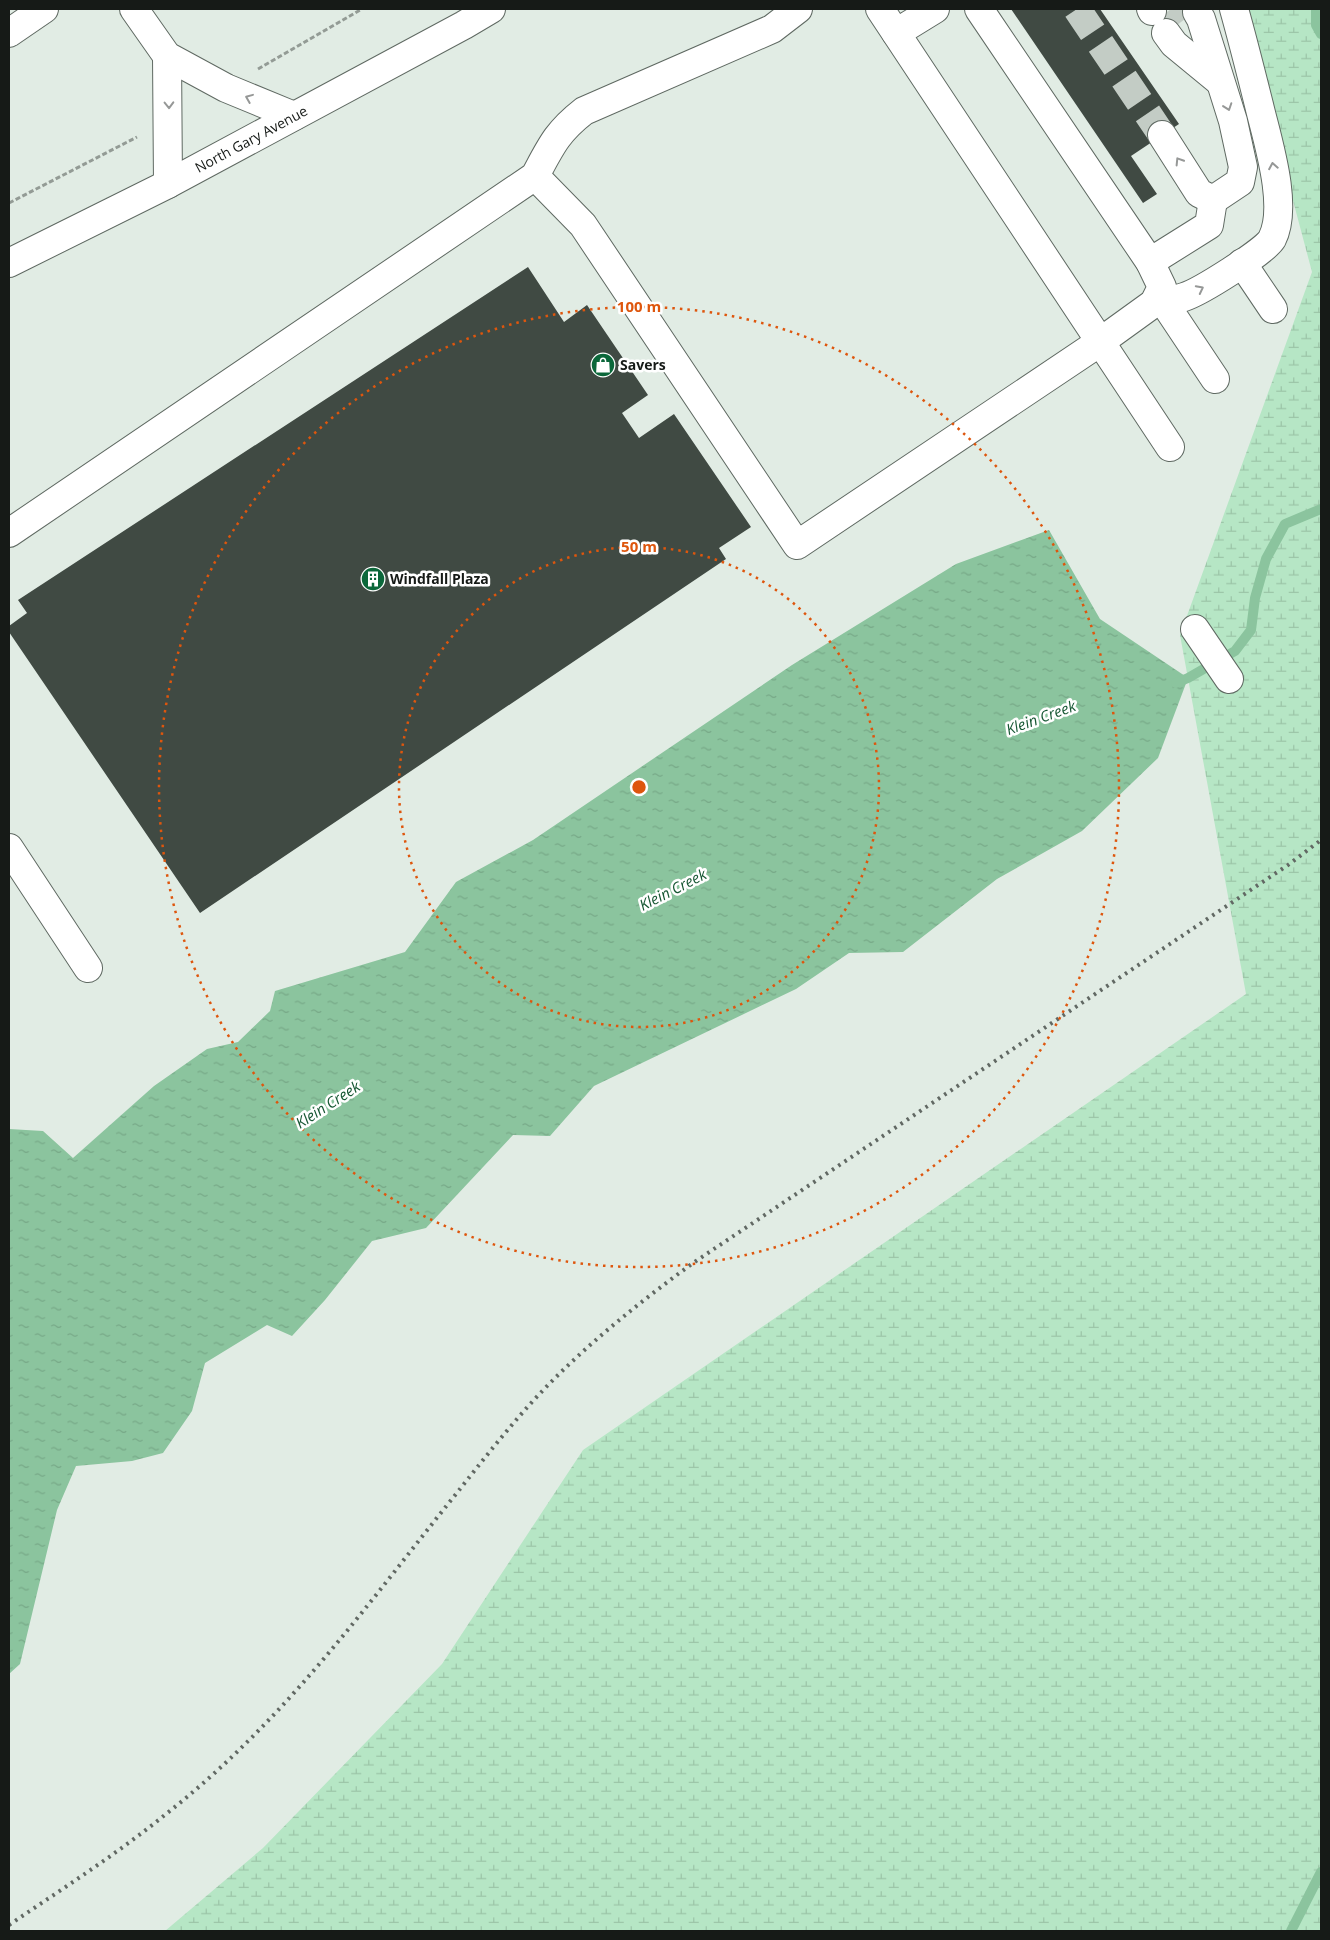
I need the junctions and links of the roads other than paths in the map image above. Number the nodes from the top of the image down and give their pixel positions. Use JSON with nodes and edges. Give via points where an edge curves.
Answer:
{"nodes":[{"id":1,"x":44,"y":9,"type":"edge"},
{"id":2,"x":134,"y":9,"type":"edge"},
{"id":3,"x":491,"y":9,"type":"edge"},
{"id":4,"x":798,"y":9,"type":"edge"},
{"id":5,"x":880,"y":9,"type":"edge"},
{"id":6,"x":935,"y":9,"type":"edge"},
{"id":7,"x":979,"y":9,"type":"edge"},
{"id":8,"x":1234,"y":9,"type":"edge"},
{"id":9,"x":1169,"y":17,"type":"tunnel mouth"},
{"id":10,"x":9,"y":33,"type":"edge"},
{"id":11,"x":896,"y":33,"type":"junction"},
{"id":12,"x":167,"y":56,"type":"junction"},
{"id":13,"x":294,"y":116,"type":"junction"},
{"id":14,"x":1162,"y":135,"type":"tunnel mouth"},
{"id":15,"x":536,"y":176,"type":"junction"},
{"id":16,"x":168,"y":184,"type":"junction"},
{"id":17,"x":1213,"y":200,"type":"junction"},
{"id":18,"x":1150,"y":262,"type":"junction"},
{"id":19,"x":9,"y":263,"type":"edge"},
{"id":20,"x":1242,"y":263,"type":"junction"},
{"id":21,"x":1158,"y":302,"type":"junction"},
{"id":22,"x":1273,"y":309,"type":"dead end"},
{"id":23,"x":1100,"y":342,"type":"junction"},
{"id":24,"x":1215,"y":379,"type":"dead end"},
{"id":25,"x":1170,"y":447,"type":"dead end"},
{"id":26,"x":9,"y":533,"type":"edge"},
{"id":27,"x":1195,"y":629,"type":"dead end"},
{"id":28,"x":1229,"y":679,"type":"dead end"},
{"id":29,"x":9,"y":848,"type":"edge"},
{"id":30,"x":88,"y":968,"type":"dead end"}],
"edges":[{"from":1,"to":10,"type":"street"},
{"from":2,"to":12,"type":"street"},
{"from":3,"to":13,"type":"street","name":"North Gary Avenue"},
{"from":4,"to":15,"type":"street","via":[[772,29],[584,111],[565,126]]},
{"from":5,"to":11,"type":"street"},
{"from":6,"to":11,"type":"street"},
{"from":7,"to":18,"type":"street"},
{"from":20,"to":8,"type":"street","one_way":true,"via":[[1271,240],[1278,221],[1278,196],[1274,166]]},
{"from":9,"to":17,"type":"street","one_way":true,"via":[[1219,80],[1233,122],[1242,167],[1240,182]]},
{"from":11,"to":23,"type":"street"},
{"from":13,"to":12,"type":"street","one_way":true,"via":[[226,88]]},
{"from":12,"to":16,"type":"street","one_way":true},
{"from":13,"to":16,"type":"street","name":"North Gary Avenue"},
{"from":17,"to":14,"type":"street","one_way":true,"via":[[1199,193]]},
{"from":15,"to":23,"type":"street","via":[[583,225],[797,545]]},
{"from":15,"to":26,"type":"street"},
{"from":16,"to":19,"type":"street","name":"North Gary Avenue"},
{"from":17,"to":18,"type":"street","via":[[1209,225]]},
{"from":18,"to":21,"type":"street","via":[[1162,287]]},
{"from":21,"to":20,"type":"street","one_way":true,"via":[[1183,298],[1205,288]]},
{"from":20,"to":22,"type":"street"},
{"from":21,"to":23,"type":"street"},
{"from":21,"to":24,"type":"street"},
{"from":23,"to":25,"type":"street"},
{"from":27,"to":28,"type":"street"},
{"from":29,"to":30,"type":"street"}]}
